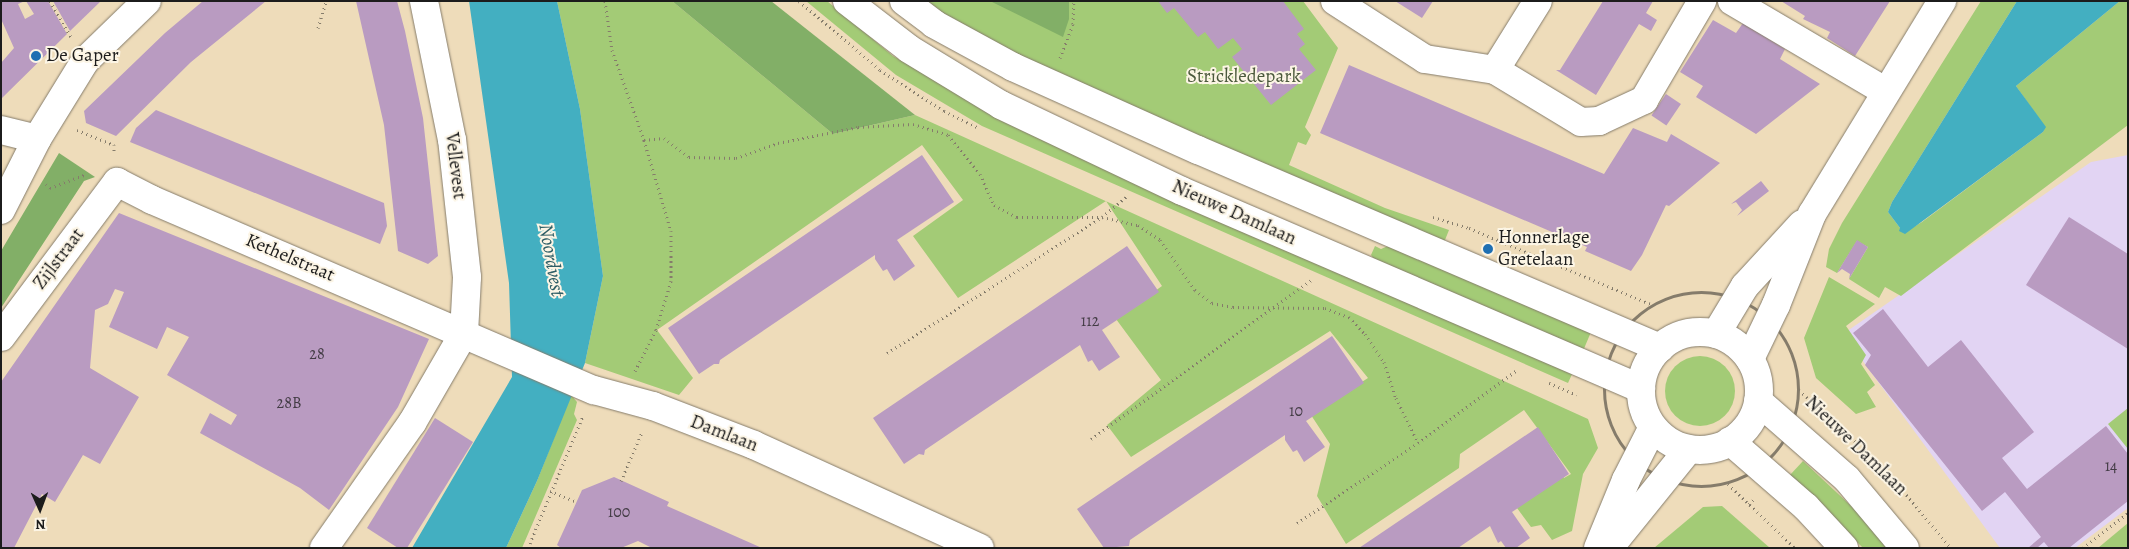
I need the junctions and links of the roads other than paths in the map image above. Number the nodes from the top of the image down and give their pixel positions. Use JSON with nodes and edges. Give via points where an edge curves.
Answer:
{"nodes":[{"id":1,"x":146,"y":1,"type":"edge"},
{"id":2,"x":424,"y":1,"type":"edge"},
{"id":3,"x":847,"y":1,"type":"edge"},
{"id":4,"x":904,"y":1,"type":"edge"},
{"id":5,"x":1335,"y":1,"type":"edge"},
{"id":6,"x":1538,"y":1,"type":"edge"},
{"id":7,"x":1702,"y":1,"type":"edge"},
{"id":8,"x":1732,"y":1,"type":"edge"},
{"id":9,"x":1942,"y":1,"type":"edge"},
{"id":10,"x":1495,"y":70,"type":"junction"},
{"id":11,"x":1885,"y":91,"type":"junction"},
{"id":12,"x":1,"y":130,"type":"edge"},
{"id":13,"x":37,"y":139,"type":"junction"},
{"id":14,"x":117,"y":182,"type":"joint"},
{"id":15,"x":1,"y":210,"type":"edge"},
{"id":16,"x":1812,"y":214,"type":"junction"},
{"id":17,"x":464,"y":333,"type":"junction"},
{"id":18,"x":1716,"y":334,"type":"junction"},
{"id":19,"x":1,"y":337,"type":"edge"},
{"id":20,"x":1660,"y":348,"type":"junction"},
{"id":21,"x":1750,"y":359,"type":"junction"},
{"id":22,"x":1641,"y":389,"type":"junction"},
{"id":23,"x":1758,"y":401,"type":"junction"},
{"id":24,"x":1653,"y":427,"type":"junction"},
{"id":25,"x":1730,"y":441,"type":"junction"},
{"id":26,"x":1689,"y":449,"type":"junction"},
{"id":27,"x":324,"y":548,"type":"edge"},
{"id":28,"x":980,"y":548,"type":"edge"},
{"id":29,"x":1598,"y":548,"type":"edge"},
{"id":30,"x":1609,"y":548,"type":"edge"},
{"id":31,"x":1844,"y":548,"type":"edge"},
{"id":32,"x":1905,"y":548,"type":"edge"}],
"edges":[{"from":1,"to":13,"type":"street","via":[[85,61]]},
{"from":2,"to":17,"type":"street","name":"Vellevest","via":[[452,140],[468,277]]},
{"from":3,"to":22,"type":"street","name":"Nieuwe Damlaan","via":[[908,49],[1001,105],[1182,191]]},
{"from":4,"to":20,"type":"street","via":[[948,33],[1013,67],[1207,154]]},
{"from":5,"to":10,"type":"street","via":[[1425,59]]},
{"from":6,"to":10,"type":"street"},
{"from":7,"to":10,"type":"street","via":[[1644,100],[1599,120],[1581,122]]},
{"from":8,"to":11,"type":"street"},
{"from":9,"to":11,"type":"street"},
{"from":11,"to":16,"type":"street"},
{"from":12,"to":13,"type":"street"},
{"from":13,"to":15,"type":"street"},
{"from":14,"to":17,"type":"street","name":"Kethelstraat","via":[[152,200]]},
{"from":14,"to":19,"type":"street","name":"Zijlstraat"},
{"from":16,"to":18,"type":"street","via":[[1745,286]]},
{"from":16,"to":21,"type":"street","via":[[1776,305]]},
{"from":17,"to":27,"type":"street","via":[[412,423]]},
{"from":17,"to":28,"type":"street","name":"Damlaan","via":[[594,390],[653,406],[754,445]]},
{"from":18,"to":20,"type":"street","via":[[1686,334]]},
{"from":18,"to":21,"type":"street","via":[[1741,348]]},
{"from":20,"to":22,"type":"street","via":[[1650,360]]},
{"from":21,"to":23,"type":"street","via":[[1757,379]]},
{"from":22,"to":24,"type":"street","via":[[1644,409]]},
{"from":23,"to":25,"type":"street","via":[[1753,417]]},
{"from":23,"to":32,"type":"street","name":"Nieuwe Damlaan","via":[[1847,479]]},
{"from":24,"to":26,"type":"street","via":[[1669,441]]},
{"from":24,"to":29,"type":"street","via":[[1626,480]]},
{"from":25,"to":26,"type":"street","via":[[1710,449]]},
{"from":25,"to":31,"type":"street","via":[[1799,501]]},
{"from":26,"to":30,"type":"street"}]}
